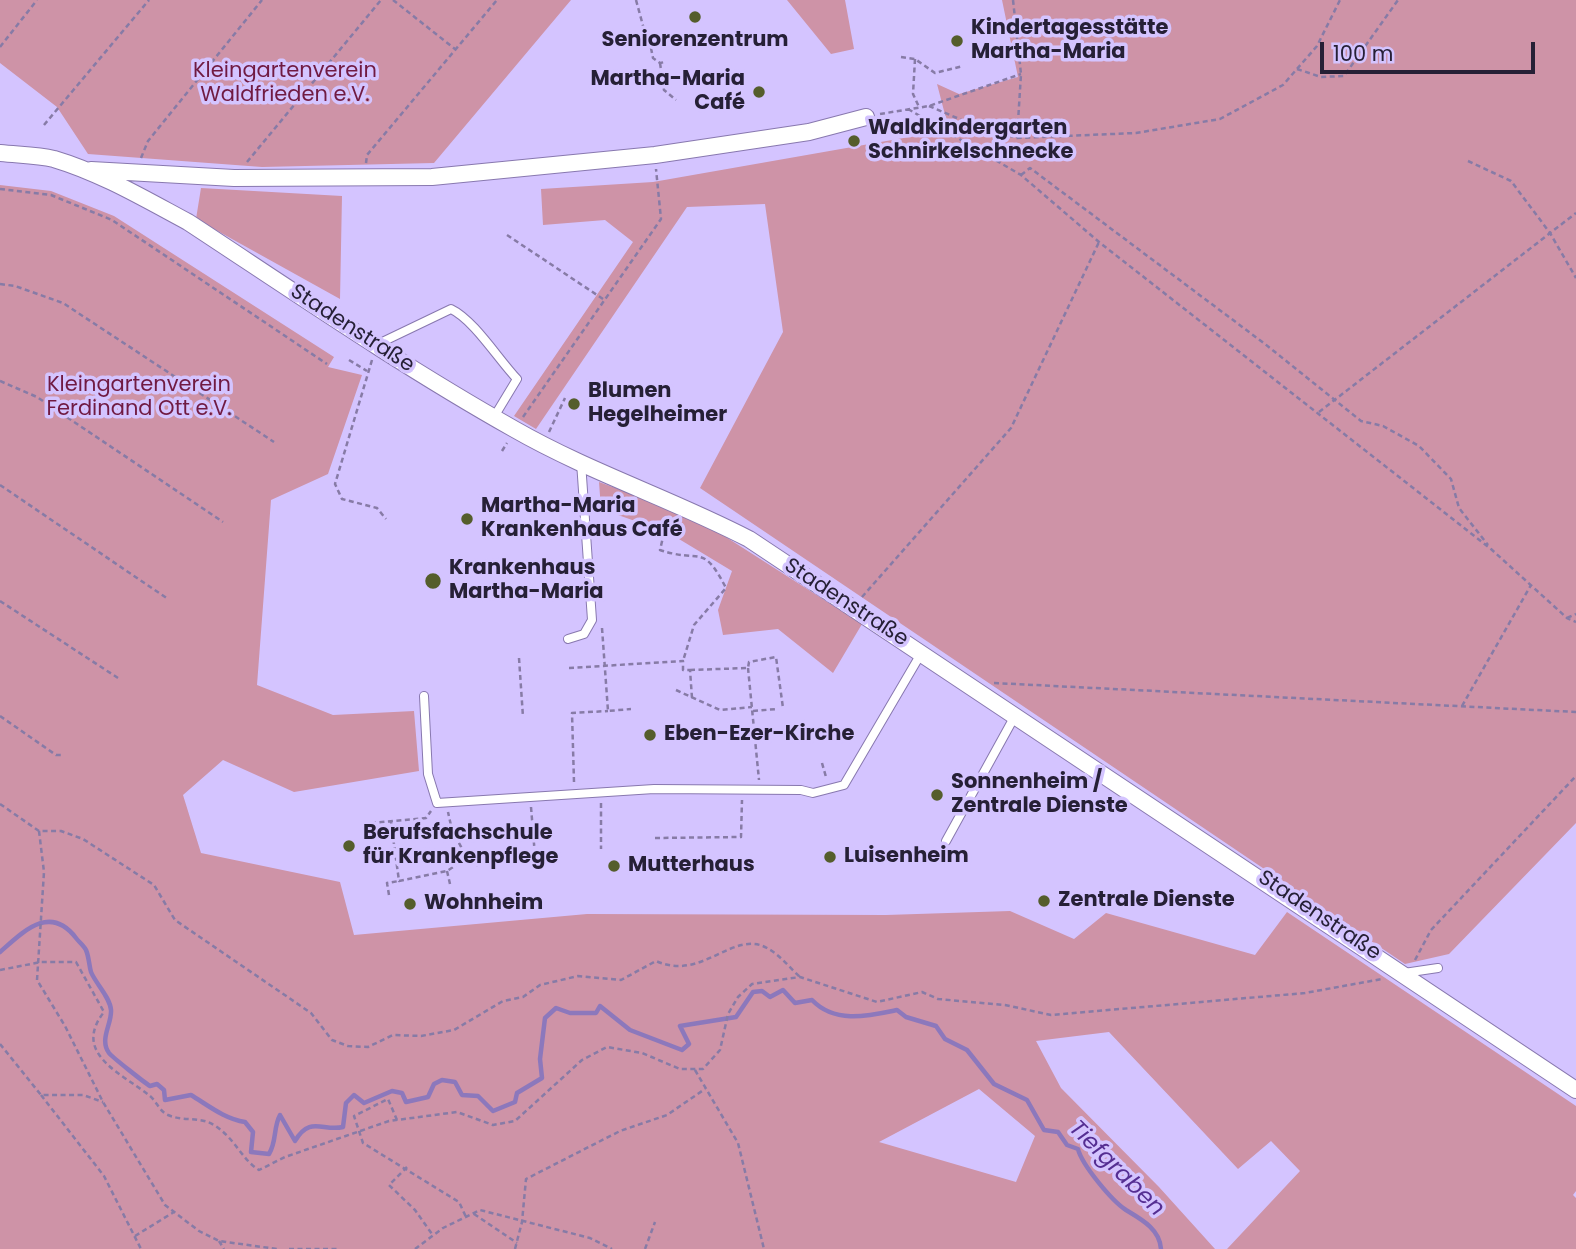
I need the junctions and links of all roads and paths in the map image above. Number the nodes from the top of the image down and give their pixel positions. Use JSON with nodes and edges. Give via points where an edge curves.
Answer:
{"nodes":[{"id":1,"x":37,"y":0,"type":"edge"},
{"id":2,"x":149,"y":0,"type":"edge"},
{"id":3,"x":262,"y":0,"type":"edge"},
{"id":4,"x":381,"y":0,"type":"edge"},
{"id":5,"x":393,"y":0,"type":"edge"},
{"id":6,"x":497,"y":0,"type":"edge"},
{"id":7,"x":1013,"y":0,"type":"edge"},
{"id":8,"x":1340,"y":0,"type":"edge"},
{"id":9,"x":1398,"y":0,"type":"edge"},
{"id":10,"x":637,"y":1,"type":"edge"},
{"id":11,"x":661,"y":46,"type":"dead end"},
{"id":12,"x":0,"y":47,"type":"edge"},
{"id":13,"x":651,"y":48,"type":"junction"},
{"id":14,"x":455,"y":49,"type":"junction"},
{"id":15,"x":901,"y":57,"type":"dead end"},
{"id":16,"x":915,"y":59,"type":"junction"},
{"id":17,"x":665,"y":62,"type":"dead end"},
{"id":18,"x":660,"y":63,"type":"junction"},
{"id":19,"x":963,"y":65,"type":"dead end"},
{"id":20,"x":1297,"y":69,"type":"junction"},
{"id":21,"x":1021,"y":74,"type":"junction"},
{"id":22,"x":676,"y":100,"type":"dead end"},
{"id":23,"x":929,"y":106,"type":"junction"},
{"id":24,"x":920,"y":107,"type":"junction"},
{"id":25,"x":908,"y":108,"type":"junction"},
{"id":26,"x":866,"y":117,"type":"joint"},
{"id":27,"x":44,"y":125,"type":"dead end"},
{"id":28,"x":1017,"y":138,"type":"junction"},
{"id":29,"x":0,"y":153,"type":"edge"},
{"id":30,"x":655,"y":155,"type":"junction"},
{"id":31,"x":1468,"y":160,"type":"dead end"},
{"id":32,"x":86,"y":170,"type":"junction"},
{"id":33,"x":135,"y":171,"type":"junction"},
{"id":34,"x":1021,"y":175,"type":"junction"},
{"id":35,"x":234,"y":178,"type":"junction"},
{"id":36,"x":365,"y":178,"type":"junction"},
{"id":37,"x":0,"y":189,"type":"edge"},
{"id":38,"x":1576,"y":213,"type":"edge"},
{"id":39,"x":1550,"y":233,"type":"junction"},
{"id":40,"x":507,"y":235,"type":"dead end"},
{"id":41,"x":1098,"y":242,"type":"junction"},
{"id":42,"x":1576,"y":278,"type":"edge"},
{"id":43,"x":0,"y":284,"type":"edge"},
{"id":44,"x":604,"y":300,"type":"junction"},
{"id":45,"x":379,"y":344,"type":"junction"},
{"id":46,"x":349,"y":360,"type":"dead end"},
{"id":47,"x":327,"y":364,"type":"dead end"},
{"id":48,"x":368,"y":371,"type":"junction"},
{"id":49,"x":0,"y":381,"type":"edge"},
{"id":50,"x":565,"y":398,"type":"dead end"},
{"id":51,"x":1335,"y":401,"type":"junction"},
{"id":52,"x":1317,"y":413,"type":"junction"},
{"id":53,"x":557,"y":415,"type":"dead end"},
{"id":54,"x":494,"y":417,"type":"junction"},
{"id":55,"x":514,"y":430,"type":"junction"},
{"id":56,"x":274,"y":442,"type":"dead end"},
{"id":57,"x":582,"y":462,"type":"junction"},
{"id":58,"x":0,"y":485,"type":"edge"},
{"id":59,"x":662,"y":498,"type":"junction"},
{"id":60,"x":386,"y":519,"type":"dead end"},
{"id":61,"x":223,"y":522,"type":"dead end"},
{"id":62,"x":1491,"y":549,"type":"junction"},
{"id":63,"x":1531,"y":585,"type":"junction"},
{"id":64,"x":168,"y":599,"type":"dead end"},
{"id":65,"x":0,"y":601,"type":"edge"},
{"id":66,"x":854,"y":608,"type":"junction"},
{"id":67,"x":1576,"y":614,"type":"edge"},
{"id":68,"x":1567,"y":618,"type":"junction"},
{"id":69,"x":1576,"y":622,"type":"edge"},
{"id":70,"x":568,"y":639,"type":"dead end"},
{"id":71,"x":922,"y":652,"type":"junction"},
{"id":72,"x":519,"y":658,"type":"dead end"},
{"id":73,"x":683,"y":661,"type":"junction"},
{"id":74,"x":569,"y":668,"type":"dead end"},
{"id":75,"x":748,"y":668,"type":"junction"},
{"id":76,"x":690,"y":670,"type":"junction"},
{"id":77,"x":118,"y":678,"type":"dead end"},
{"id":78,"x":994,"y":683,"type":"dead end"},
{"id":79,"x":676,"y":690,"type":"dead end"},
{"id":80,"x":424,"y":696,"type":"dead end"},
{"id":81,"x":692,"y":698,"type":"junction"},
{"id":82,"x":1462,"y":706,"type":"junction"},
{"id":83,"x":783,"y":708,"type":"dead end"},
{"id":84,"x":752,"y":709,"type":"junction"},
{"id":85,"x":777,"y":709,"type":"dead end"},
{"id":86,"x":608,"y":711,"type":"dead end"},
{"id":87,"x":1576,"y":712,"type":"edge"},
{"id":88,"x":1016,"y":714,"type":"junction"},
{"id":89,"x":0,"y":716,"type":"edge"},
{"id":90,"x":523,"y":717,"type":"dead end"},
{"id":91,"x":62,"y":755,"type":"dead end"},
{"id":92,"x":822,"y":763,"type":"dead end"},
{"id":93,"x":1576,"y":776,"type":"edge"},
{"id":94,"x":742,"y":790,"type":"junction"},
{"id":95,"x":760,"y":790,"type":"junction"},
{"id":96,"x":829,"y":790,"type":"junction"},
{"id":97,"x":600,"y":792,"type":"junction"},
{"id":98,"x":575,"y":794,"type":"junction"},
{"id":99,"x":530,"y":797,"type":"junction"},
{"id":100,"x":0,"y":803,"type":"edge"},
{"id":101,"x":442,"y":803,"type":"junction"},
{"id":102,"x":391,"y":822,"type":"junction"},
{"id":103,"x":371,"y":823,"type":"dead end"},
{"id":104,"x":38,"y":831,"type":"junction"},
{"id":105,"x":655,"y":838,"type":"dead end"},
{"id":106,"x":946,"y":841,"type":"dead end"},
{"id":107,"x":601,"y":849,"type":"dead end"},
{"id":108,"x":535,"y":856,"type":"dead end"},
{"id":109,"x":467,"y":858,"type":"junction"},
{"id":110,"x":528,"y":860,"type":"dead end"},
{"id":111,"x":447,"y":871,"type":"junction"},
{"id":112,"x":399,"y":881,"type":"junction"},
{"id":113,"x":450,"y":884,"type":"dead end"},
{"id":114,"x":389,"y":895,"type":"dead end"},
{"id":115,"x":37,"y":963,"type":"junction"},
{"id":116,"x":1438,"y":968,"type":"dead end"},
{"id":117,"x":0,"y":970,"type":"edge"},
{"id":118,"x":1406,"y":973,"type":"junction"},
{"id":119,"x":800,"y":977,"type":"junction"},
{"id":120,"x":0,"y":1044,"type":"edge"},
{"id":121,"x":695,"y":1070,"type":"junction"},
{"id":122,"x":705,"y":1088,"type":"junction"},
{"id":123,"x":1576,"y":1090,"type":"edge"},
{"id":124,"x":41,"y":1095,"type":"junction"},
{"id":125,"x":103,"y":1102,"type":"junction"},
{"id":126,"x":397,"y":1120,"type":"junction"},
{"id":127,"x":358,"y":1131,"type":"junction"},
{"id":128,"x":407,"y":1167,"type":"junction"},
{"id":129,"x":174,"y":1212,"type":"junction"},
{"id":130,"x":474,"y":1214,"type":"junction"},
{"id":131,"x":466,"y":1217,"type":"junction"},
{"id":132,"x":522,"y":1222,"type":"junction"},
{"id":133,"x":655,"y":1222,"type":"dead end"},
{"id":134,"x":135,"y":1236,"type":"junction"},
{"id":135,"x":433,"y":1236,"type":"junction"},
{"id":136,"x":219,"y":1241,"type":"junction"},
{"id":137,"x":517,"y":1243,"type":"junction"},
{"id":138,"x":141,"y":1249,"type":"edge"},
{"id":139,"x":224,"y":1249,"type":"edge"},
{"id":140,"x":277,"y":1249,"type":"edge"},
{"id":141,"x":289,"y":1249,"type":"edge"},
{"id":142,"x":298,"y":1249,"type":"edge"},
{"id":143,"x":337,"y":1249,"type":"edge"},
{"id":144,"x":415,"y":1249,"type":"edge"},
{"id":145,"x":515,"y":1249,"type":"edge"},
{"id":146,"x":612,"y":1249,"type":"edge"},
{"id":147,"x":645,"y":1249,"type":"edge"},
{"id":148,"x":764,"y":1249,"type":"edge"}],
"edges":[{"from":1,"to":12,"type":"path"},
{"from":2,"to":27,"type":"path"},
{"from":3,"to":33,"type":"path","via":[[148,141]]},
{"from":4,"to":35,"type":"path"},
{"from":5,"to":14,"type":"path"},
{"from":6,"to":14,"type":"path"},
{"from":7,"to":21,"type":"path"},
{"from":8,"to":20,"type":"path","via":[[1317,46]]},
{"from":9,"to":20,"type":"path","via":[[1344,76],[1321,77]]},
{"from":10,"to":13,"type":"path"},
{"from":11,"to":13,"type":"path"},
{"from":13,"to":18,"type":"path"},
{"from":14,"to":36,"type":"path","via":[[367,155]]},
{"from":15,"to":16,"type":"path"},
{"from":16,"to":19,"type":"path","via":[[935,72]]},
{"from":16,"to":24,"type":"path","via":[[913,94]]},
{"from":17,"to":18,"type":"path"},
{"from":18,"to":22,"type":"path","via":[[664,90]]},
{"from":20,"to":28,"type":"path","via":[[1283,85],[1220,119],[1136,133]]},
{"from":21,"to":23,"type":"path"},
{"from":21,"to":28,"type":"path"},
{"from":23,"to":24,"type":"path"},
{"from":23,"to":28,"type":"path"},
{"from":24,"to":25,"type":"path"},
{"from":25,"to":26,"type":"path"},
{"from":25,"to":34,"type":"path"},
{"from":26,"to":30,"type":"street","name":"Stadenstraße","via":[[809,132]]},
{"from":29,"to":32,"type":"street","name":"Stadenstraße","via":[[51,158]]},
{"from":30,"to":36,"type":"street","name":"Stadenstraße","via":[[432,177]]},
{"from":30,"to":44,"type":"path","via":[[660,219]]},
{"from":31,"to":39,"type":"path","via":[[1511,181]]},
{"from":32,"to":33,"type":"street","name":"Stadenstraße"},
{"from":32,"to":45,"type":"street","name":"Stadenstraße","via":[[188,222]]},
{"from":33,"to":35,"type":"street","name":"Stadenstraße"},
{"from":34,"to":41,"type":"path"},
{"from":34,"to":51,"type":"path","via":[[1030,167]]},
{"from":35,"to":36,"type":"street","name":"Stadenstraße"},
{"from":37,"to":47,"type":"path","via":[[51,195],[111,219]]},
{"from":38,"to":39,"type":"path"},
{"from":39,"to":42,"type":"path"},
{"from":39,"to":51,"type":"path"},
{"from":40,"to":44,"type":"path"},
{"from":41,"to":52,"type":"path"},
{"from":41,"to":66,"type":"path","via":[[1011,428]]},
{"from":43,"to":56,"type":"path","via":[[63,303]]},
{"from":44,"to":55,"type":"path"},
{"from":45,"to":48,"type":"path"},
{"from":45,"to":54,"type":"street","name":"Stadenstraße","via":[[450,394]]},
{"from":45,"to":54,"type":"lane","via":[[451,309],[466,316],[517,379]]},
{"from":46,"to":48,"type":"path"},
{"from":48,"to":60,"type":"path","via":[[335,484],[342,499],[377,508]]},
{"from":49,"to":61,"type":"path","via":[[37,397]]},
{"from":50,"to":53,"type":"path"},
{"from":51,"to":52,"type":"path"},
{"from":51,"to":62,"type":"path","via":[[1361,421],[1383,426],[1419,446],[1451,479],[1459,508]]},
{"from":52,"to":62,"type":"path"},
{"from":54,"to":55,"type":"street","name":"Stadenstraße"},
{"from":55,"to":57,"type":"street","name":"Stadenstraße"},
{"from":57,"to":59,"type":"street","name":"Stadenstraße"},
{"from":57,"to":70,"type":"lane","via":[[592,620],[584,634]]},
{"from":58,"to":64,"type":"path"},
{"from":59,"to":66,"type":"street","name":"Stadenstraße","via":[[749,539]]},
{"from":59,"to":73,"type":"path","via":[[668,517],[658,551],[682,557],[699,555],[712,561],[726,588],[694,625]]},
{"from":62,"to":63,"type":"path"},
{"from":63,"to":68,"type":"path"},
{"from":63,"to":82,"type":"path"},
{"from":65,"to":77,"type":"path"},
{"from":66,"to":71,"type":"street","name":"Stadenstraße"},
{"from":67,"to":68,"type":"path"},
{"from":68,"to":69,"type":"path"},
{"from":71,"to":88,"type":"street","name":"Stadenstraße"},
{"from":71,"to":96,"type":"lane","via":[[844,785]]},
{"from":72,"to":90,"type":"path"},
{"from":73,"to":74,"type":"path"},
{"from":73,"to":76,"type":"path","via":[[683,670]]},
{"from":75,"to":76,"type":"path"},
{"from":75,"to":83,"type":"path","via":[[749,662],[776,657]]},
{"from":75,"to":84,"type":"path"},
{"from":76,"to":81,"type":"path"},
{"from":78,"to":82,"type":"path"},
{"from":79,"to":81,"type":"path"},
{"from":80,"to":101,"type":"lane","via":[[428,774]]},
{"from":81,"to":84,"type":"path","via":[[720,710]]},
{"from":82,"to":87,"type":"path"},
{"from":84,"to":85,"type":"path"},
{"from":84,"to":95,"type":"path"},
{"from":86,"to":98,"type":"path","via":[[572,713]]},
{"from":88,"to":106,"type":"lane"},
{"from":88,"to":118,"type":"street","name":"Stadenstraße"},
{"from":89,"to":91,"type":"path"},
{"from":92,"to":96,"type":"path"},
{"from":93,"to":118,"type":"path","via":[[1431,930]]},
{"from":94,"to":95,"type":"lane"},
{"from":94,"to":97,"type":"lane"},
{"from":94,"to":105,"type":"path","via":[[741,837]]},
{"from":95,"to":96,"type":"lane"},
{"from":97,"to":98,"type":"lane"},
{"from":97,"to":107,"type":"path"},
{"from":98,"to":99,"type":"lane"},
{"from":99,"to":101,"type":"lane"},
{"from":99,"to":108,"type":"path"},
{"from":100,"to":104,"type":"path"},
{"from":101,"to":102,"type":"path","via":[[426,818]]},
{"from":101,"to":109,"type":"path"},
{"from":102,"to":103,"type":"path"},
{"from":102,"to":112,"type":"path"},
{"from":104,"to":115,"type":"path","via":[[44,872]]},
{"from":104,"to":119,"type":"path","via":[[61,831],[83,839],[154,885],[175,920],[311,1013],[332,1040],[348,1046],[368,1047],[393,1035],[454,1030],[503,1001],[523,997],[561,978],[621,980],[656,961],[675,968],[710,961],[737,945],[768,948]]},
{"from":109,"to":110,"type":"path","via":[[477,865]]},
{"from":109,"to":111,"type":"path"},
{"from":111,"to":112,"type":"path"},
{"from":111,"to":113,"type":"path"},
{"from":112,"to":114,"type":"path","via":[[387,883]]},
{"from":115,"to":117,"type":"path"},
{"from":115,"to":125,"type":"path","via":[[37,980]]},
{"from":115,"to":127,"type":"path","via":[[76,962],[104,1012],[94,1024],[93,1041],[114,1073],[150,1096],[165,1114],[214,1126],[259,1170]]},
{"from":116,"to":118,"type":"lane"},
{"from":118,"to":119,"type":"path","via":[[1305,993],[1051,1015],[939,999],[922,992],[877,1002]]},
{"from":118,"to":123,"type":"street","name":"Stadenstraße"},
{"from":119,"to":121,"type":"path","via":[[752,984],[728,1016],[720,1050],[703,1069]]},
{"from":120,"to":124,"type":"path"},
{"from":121,"to":122,"type":"path"},
{"from":121,"to":126,"type":"path","via":[[607,1047],[582,1060],[515,1121],[492,1125],[457,1112]]},
{"from":122,"to":132,"type":"path","via":[[667,1115],[620,1131],[526,1179]]},
{"from":122,"to":148,"type":"path","via":[[738,1143]]},
{"from":124,"to":125,"type":"path","via":[[83,1095]]},
{"from":124,"to":134,"type":"path","via":[[104,1176]]},
{"from":125,"to":129,"type":"path","via":[[165,1205]]},
{"from":126,"to":127,"type":"path"},
{"from":126,"to":127,"type":"path","via":[[388,1099],[354,1116]]},
{"from":127,"to":128,"type":"path","via":[[363,1143]]},
{"from":128,"to":131,"type":"path","via":[[460,1202]]},
{"from":128,"to":135,"type":"path","via":[[389,1185]]},
{"from":129,"to":134,"type":"path"},
{"from":129,"to":136,"type":"path"},
{"from":130,"to":131,"type":"path"},
{"from":130,"to":132,"type":"path","via":[[480,1210]]},
{"from":130,"to":137,"type":"path"},
{"from":131,"to":135,"type":"path"},
{"from":132,"to":137,"type":"path"},
{"from":132,"to":146,"type":"path","via":[[590,1238]]},
{"from":133,"to":147,"type":"path"},
{"from":134,"to":138,"type":"path"},
{"from":135,"to":144,"type":"path"},
{"from":136,"to":139,"type":"path"},
{"from":136,"to":140,"type":"path"},
{"from":137,"to":145,"type":"path"},
{"from":141,"to":142,"type":"path"},
{"from":142,"to":143,"type":"path"}]}
